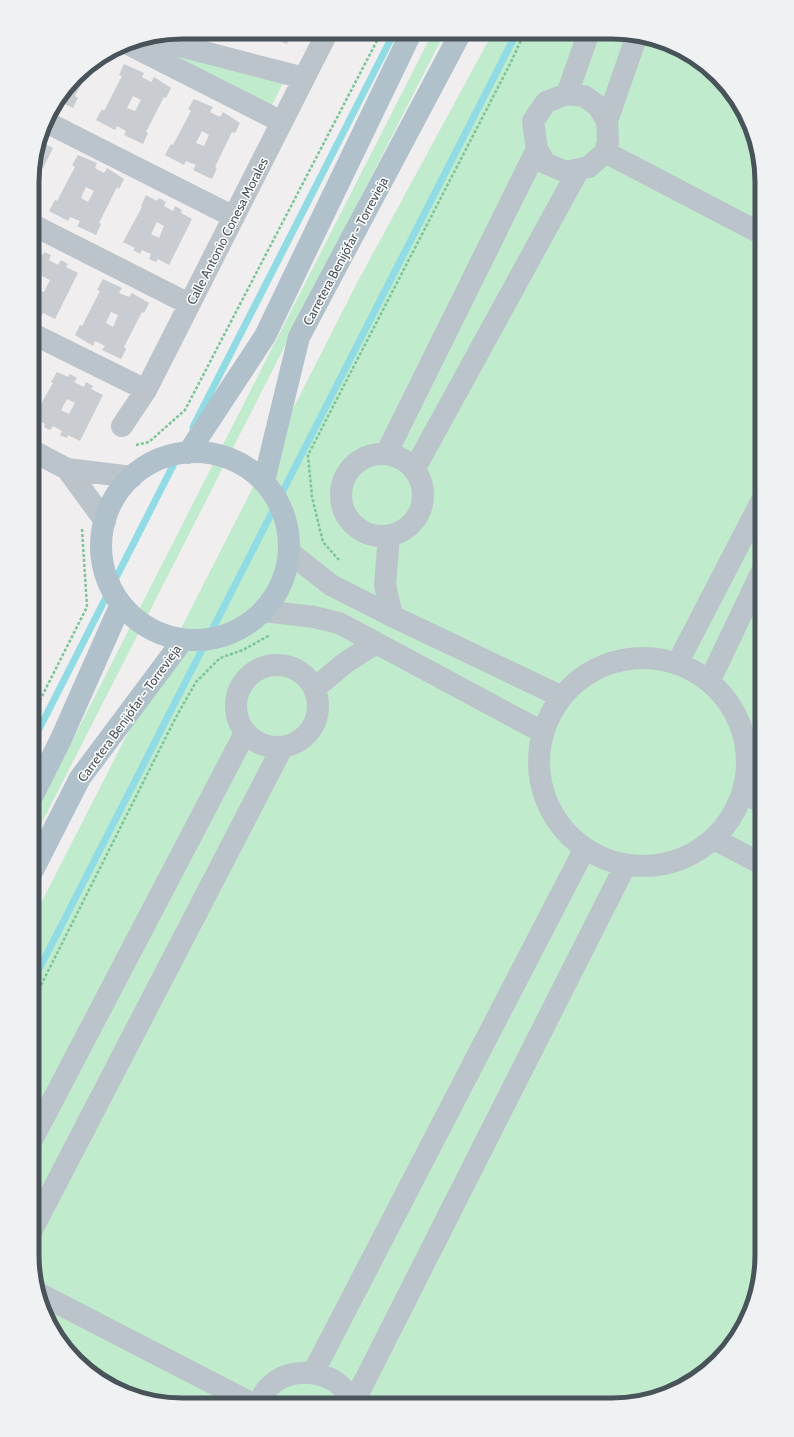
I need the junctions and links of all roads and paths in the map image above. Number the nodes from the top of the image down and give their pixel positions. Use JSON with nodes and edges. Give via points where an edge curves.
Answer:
{"nodes":[{"id":1,"x":324,"y":39,"type":"edge"},
{"id":2,"x":377,"y":39,"type":"edge"},
{"id":3,"x":408,"y":39,"type":"edge"},
{"id":4,"x":457,"y":39,"type":"edge"},
{"id":5,"x":522,"y":39,"type":"edge"},
{"id":6,"x":586,"y":39,"type":"edge"},
{"id":7,"x":160,"y":41,"type":"edge"},
{"id":8,"x":635,"y":41,"type":"edge"},
{"id":9,"x":135,"y":47,"type":"edge"},
{"id":10,"x":304,"y":78,"type":"junction"},
{"id":11,"x":567,"y":94,"type":"junction"},
{"id":12,"x":607,"y":121,"type":"junction"},
{"id":13,"x":282,"y":122,"type":"junction"},
{"id":14,"x":51,"y":125,"type":"edge"},
{"id":15,"x":537,"y":149,"type":"junction"},
{"id":16,"x":605,"y":152,"type":"junction"},
{"id":17,"x":579,"y":169,"type":"junction"},
{"id":18,"x":234,"y":217,"type":"junction"},
{"id":19,"x":39,"y":228,"type":"edge"},
{"id":20,"x":755,"y":230,"type":"edge"},
{"id":21,"x":189,"y":304,"type":"junction"},
{"id":22,"x":39,"y":337,"type":"edge"},
{"id":23,"x":146,"y":390,"type":"junction"},
{"id":24,"x":122,"y":426,"type":"dead end"},
{"id":25,"x":134,"y":445,"type":"dead end"},
{"id":26,"x":188,"y":452,"type":"junction"},
{"id":27,"x":39,"y":454,"type":"edge"},
{"id":28,"x":386,"y":454,"type":"junction"},
{"id":29,"x":67,"y":468,"type":"junction"},
{"id":30,"x":414,"y":470,"type":"junction"},
{"id":31,"x":132,"y":476,"type":"junction"},
{"id":32,"x":264,"y":481,"type":"junction"},
{"id":33,"x":755,"y":514,"type":"edge"},
{"id":34,"x":105,"y":521,"type":"junction"},
{"id":35,"x":81,"y":527,"type":"dead end"},
{"id":36,"x":388,"y":536,"type":"junction"},
{"id":37,"x":289,"y":552,"type":"junction"},
{"id":38,"x":341,"y":562,"type":"dead end"},
{"id":39,"x":755,"y":586,"type":"edge"},
{"id":40,"x":121,"y":604,"type":"junction"},
{"id":41,"x":264,"y":611,"type":"junction"},
{"id":42,"x":392,"y":616,"type":"junction"},
{"id":43,"x":277,"y":634,"type":"dead end"},
{"id":44,"x":183,"y":640,"type":"junction"},
{"id":45,"x":376,"y":643,"type":"junction"},
{"id":46,"x":677,"y":664,"type":"junction"},
{"id":47,"x":710,"y":680,"type":"junction"},
{"id":48,"x":315,"y":688,"type":"junction"},
{"id":49,"x":560,"y":696,"type":"junction"},
{"id":50,"x":39,"y":702,"type":"edge"},
{"id":51,"x":542,"y":732,"type":"junction"},
{"id":52,"x":245,"y":733,"type":"junction"},
{"id":53,"x":282,"y":748,"type":"junction"},
{"id":54,"x":39,"y":781,"type":"edge"},
{"id":55,"x":753,"y":798,"type":"edge"},
{"id":56,"x":716,"y":840,"type":"junction"},
{"id":57,"x":584,"y":850,"type":"junction"},
{"id":58,"x":39,"y":858,"type":"edge"},
{"id":59,"x":755,"y":860,"type":"edge"},
{"id":60,"x":625,"y":866,"type":"junction"},
{"id":61,"x":39,"y":989,"type":"edge"},
{"id":62,"x":39,"y":1127,"type":"edge"},
{"id":63,"x":39,"y":1217,"type":"edge"},
{"id":64,"x":46,"y":1297,"type":"edge"},
{"id":65,"x":313,"y":1373,"type":"junction"},
{"id":66,"x":241,"y":1398,"type":"edge"},
{"id":67,"x":261,"y":1398,"type":"edge"},
{"id":68,"x":349,"y":1398,"type":"edge"},
{"id":69,"x":356,"y":1398,"type":"edge"}],
"edges":[{"from":1,"to":10,"type":"street","name":"Calle Antonio Conesa Morales"},
{"from":2,"to":25,"type":"path","via":[[185,410],[149,442]]},
{"from":3,"to":26,"type":"main road","via":[[265,336]]},
{"from":4,"to":32,"type":"main road","name":"Carretera Benijófar - Torrevieja","via":[[299,337]]},
{"from":5,"to":38,"type":"path","via":[[308,455],[312,496],[323,542]]},
{"from":6,"to":11,"type":"street"},
{"from":7,"to":10,"type":"street"},
{"from":8,"to":12,"type":"street"},
{"from":9,"to":13,"type":"street"},
{"from":10,"to":13,"type":"street","name":"Calle Antonio Conesa Morales"},
{"from":11,"to":12,"type":"street","via":[[584,96],[598,106]]},
{"from":11,"to":15,"type":"street","via":[[546,102],[533,121]]},
{"from":12,"to":16,"type":"street","via":[[609,136]]},
{"from":13,"to":18,"type":"street","name":"Calle Antonio Conesa Morales"},
{"from":14,"to":18,"type":"street"},
{"from":15,"to":17,"type":"street","via":[[545,163],[566,172]]},
{"from":15,"to":28,"type":"street"},
{"from":16,"to":17,"type":"street","via":[[589,168]]},
{"from":16,"to":20,"type":"street"},
{"from":17,"to":30,"type":"street"},
{"from":18,"to":21,"type":"street","name":"Calle Antonio Conesa Morales"},
{"from":19,"to":21,"type":"street"},
{"from":21,"to":23,"type":"street","name":"Calle Antonio Conesa Morales"},
{"from":22,"to":23,"type":"street"},
{"from":23,"to":24,"type":"street","name":"Calle Antonio Conesa Morales"},
{"from":26,"to":31,"type":"main road","via":[[148,463]]},
{"from":26,"to":32,"type":"main road","via":[[209,452],[238,462]]},
{"from":27,"to":29,"type":"street"},
{"from":28,"to":30,"type":"street","via":[[399,457]]},
{"from":28,"to":36,"type":"street","via":[[372,454],[360,459],[343,479],[340,492],[341,505],[355,528],[366,534]]},
{"from":29,"to":31,"type":"street"},
{"from":29,"to":34,"type":"street"},
{"from":30,"to":36,"type":"street","via":[[423,491],[422,505],[417,518],[407,529]]},
{"from":31,"to":34,"type":"main road","via":[[124,483],[108,509]]},
{"from":32,"to":37,"type":"main road","via":[[282,507],[290,537]]},
{"from":33,"to":46,"type":"street"},
{"from":34,"to":40,"type":"main road","via":[[100,540],[103,570],[116,599]]},
{"from":35,"to":50,"type":"path","via":[[87,607]]},
{"from":36,"to":42,"type":"street","via":[[385,585]]},
{"from":37,"to":41,"type":"main road","via":[[288,569],[276,598]]},
{"from":37,"to":42,"type":"street","via":[[331,585]]},
{"from":39,"to":47,"type":"street"},
{"from":40,"to":44,"type":"main road","via":[[137,622],[164,637]]},
{"from":40,"to":54,"type":"main road","via":[[61,739]]},
{"from":41,"to":44,"type":"main road","via":[[254,621],[227,636],[196,642]]},
{"from":41,"to":45,"type":"street","via":[[339,623]]},
{"from":42,"to":49,"type":"street"},
{"from":43,"to":61,"type":"path","via":[[220,658],[196,682]]},
{"from":44,"to":58,"type":"main road","name":"Carretera Benijófar - Torrevieja","via":[[80,778]]},
{"from":45,"to":48,"type":"street","via":[[345,663]]},
{"from":45,"to":51,"type":"street"},
{"from":46,"to":47,"type":"street","via":[[685,665]]},
{"from":46,"to":49,"type":"street","via":[[641,657],[598,666]]},
{"from":47,"to":55,"type":"street","via":[[721,691],[746,739]]},
{"from":48,"to":52,"type":"street","via":[[297,669],[283,665],[268,666],[255,671],[245,680],[238,693],[235,707],[238,721]]},
{"from":48,"to":53,"type":"street","via":[[319,701],[314,727],[295,745]]},
{"from":49,"to":51,"type":"street"},
{"from":51,"to":57,"type":"street","via":[[538,776],[553,818]]},
{"from":52,"to":53,"type":"street","via":[[256,742]]},
{"from":52,"to":62,"type":"street"},
{"from":53,"to":63,"type":"street"},
{"from":55,"to":56,"type":"street"},
{"from":56,"to":59,"type":"street"},
{"from":56,"to":60,"type":"street","via":[[673,864]]},
{"from":57,"to":60,"type":"street"},
{"from":57,"to":65,"type":"street"},
{"from":60,"to":69,"type":"street"},
{"from":64,"to":66,"type":"street"},
{"from":65,"to":67,"type":"street","via":[[284,1376],[267,1388]]},
{"from":65,"to":68,"type":"street","via":[[324,1375],[342,1387]]}]}
